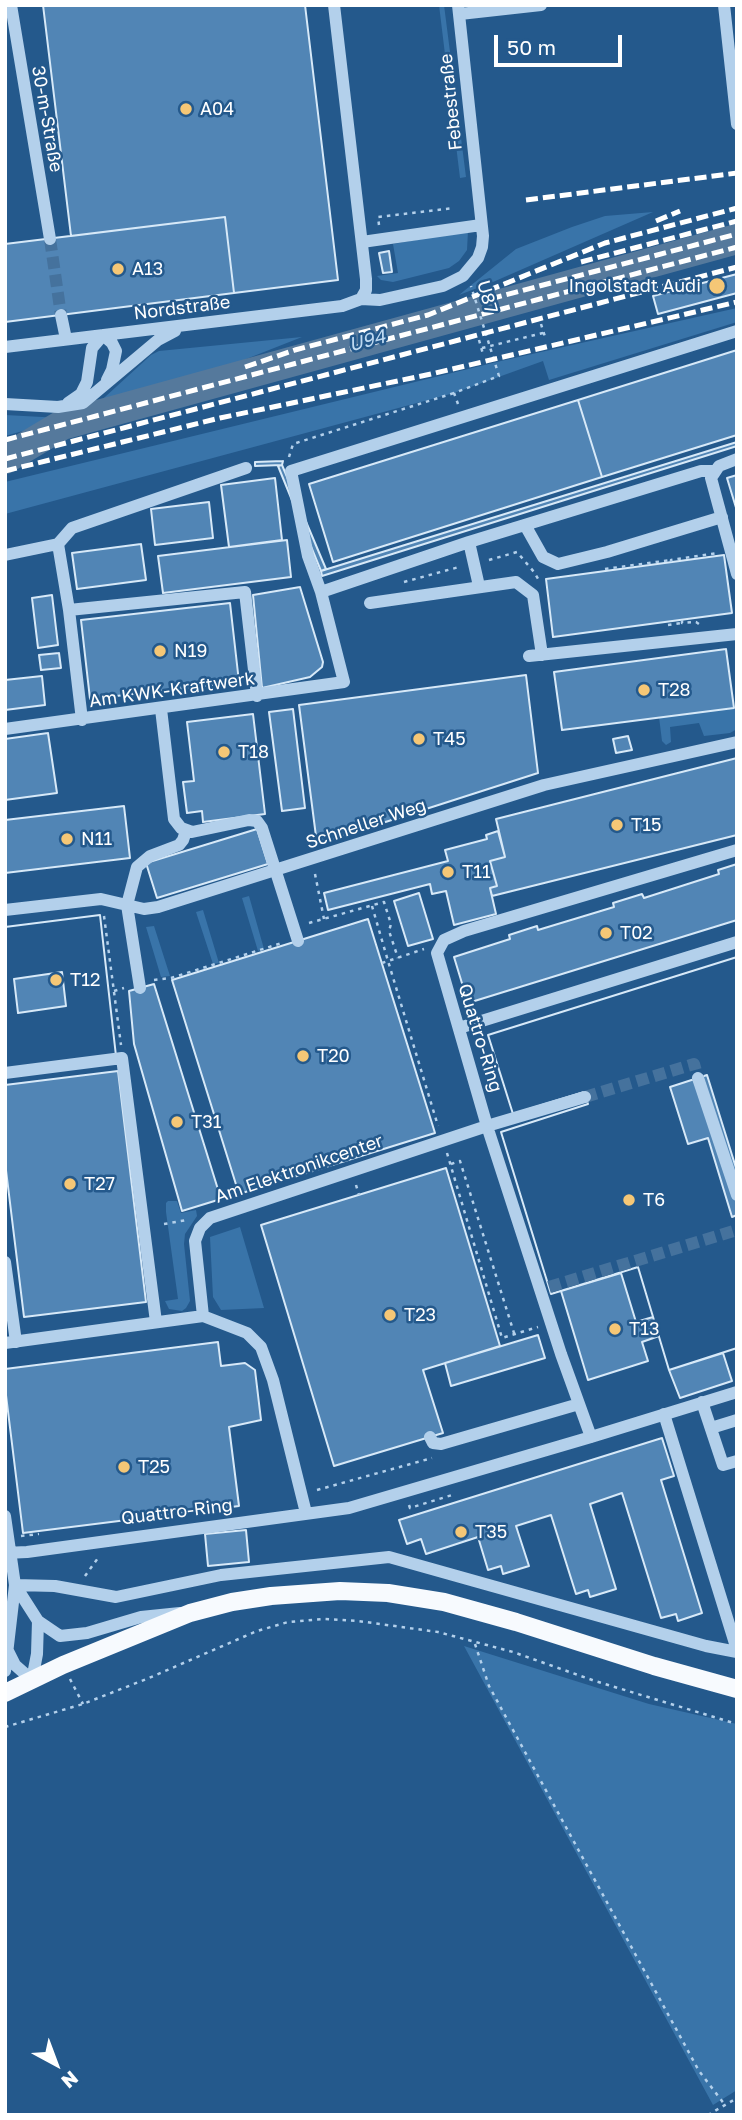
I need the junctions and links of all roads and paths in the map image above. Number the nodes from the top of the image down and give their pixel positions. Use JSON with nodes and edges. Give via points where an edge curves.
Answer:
{"nodes":[{"id":1,"x":10,"y":5,"type":"edge"},
{"id":2,"x":334,"y":5,"type":"edge"},
{"id":3,"x":541,"y":5,"type":"edge"},
{"id":4,"x":724,"y":5,"type":"edge"},
{"id":5,"x":459,"y":10,"type":"edge"},
{"id":6,"x":737,"y":124,"type":"edge"},
{"id":7,"x":454,"y":208,"type":"dead end"},
{"id":8,"x":481,"y":225,"type":"junction"},
{"id":9,"x":380,"y":228,"type":"dead end"},
{"id":10,"x":50,"y":239,"type":"tunnel mouth"},
{"id":11,"x":362,"y":242,"type":"junction"},
{"id":12,"x":471,"y":285,"type":"dead end"},
{"id":13,"x":361,"y":299,"type":"junction"},
{"id":14,"x":61,"y":315,"type":"tunnel mouth"},
{"id":15,"x":541,"y":324,"type":"dead end"},
{"id":16,"x":183,"y":327,"type":"junction"},
{"id":17,"x":737,"y":331,"type":"edge"},
{"id":18,"x":543,"y":333,"type":"junction"},
{"id":19,"x":103,"y":335,"type":"junction"},
{"id":20,"x":66,"y":339,"type":"junction"},
{"id":21,"x":480,"y":340,"type":"dead end"},
{"id":22,"x":546,"y":340,"type":"dead end"},
{"id":23,"x":489,"y":346,"type":"junction"},
{"id":24,"x":5,"y":347,"type":"edge"},
{"id":25,"x":483,"y":347,"type":"junction"},
{"id":26,"x":484,"y":354,"type":"dead end"},
{"id":27,"x":90,"y":363,"type":"junction"},
{"id":28,"x":104,"y":386,"type":"junction"},
{"id":29,"x":457,"y":391,"type":"dead end"},
{"id":30,"x":5,"y":404,"type":"edge"},
{"id":31,"x":58,"y":407,"type":"junction"},
{"id":32,"x":737,"y":459,"type":"edge"},
{"id":33,"x":246,"y":468,"type":"dead end"},
{"id":34,"x":713,"y":471,"type":"junction"},
{"id":35,"x":722,"y":517,"type":"junction"},
{"id":36,"x":525,"y":525,"type":"junction"},
{"id":37,"x":469,"y":542,"type":"junction"},
{"id":38,"x":58,"y":544,"type":"junction"},
{"id":39,"x":731,"y":552,"type":"junction"},
{"id":40,"x":5,"y":555,"type":"edge"},
{"id":41,"x":671,"y":562,"type":"dead end"},
{"id":42,"x":737,"y":574,"type":"edge"},
{"id":43,"x":479,"y":586,"type":"junction"},
{"id":44,"x":321,"y":592,"type":"junction"},
{"id":45,"x":370,"y":603,"type":"dead end"},
{"id":46,"x":69,"y":610,"type":"junction"},
{"id":47,"x":682,"y":623,"type":"dead end"},
{"id":48,"x":669,"y":625,"type":"dead end"},
{"id":49,"x":737,"y":634,"type":"edge"},
{"id":50,"x":257,"y":696,"type":"junction"},
{"id":51,"x":161,"y":709,"type":"junction"},
{"id":52,"x":82,"y":720,"type":"junction"},
{"id":53,"x":5,"y":729,"type":"edge"},
{"id":54,"x":737,"y":743,"type":"edge"},
{"id":55,"x":186,"y":831,"type":"junction"},
{"id":56,"x":737,"y":850,"type":"edge"},
{"id":57,"x":313,"y":860,"type":"junction"},
{"id":58,"x":275,"y":872,"type":"junction"},
{"id":59,"x":101,"y":899,"type":"junction"},
{"id":60,"x":127,"y":905,"type":"junction"},
{"id":61,"x":372,"y":906,"type":"junction"},
{"id":62,"x":5,"y":910,"type":"edge"},
{"id":63,"x":391,"y":938,"type":"junction"},
{"id":64,"x":298,"y":939,"type":"joint"},
{"id":65,"x":382,"y":940,"type":"junction"},
{"id":66,"x":444,"y":940,"type":"junction"},
{"id":67,"x":737,"y":942,"type":"edge"},
{"id":68,"x":398,"y":958,"type":"junction"},
{"id":69,"x":388,"y":961,"type":"junction"},
{"id":70,"x":382,"y":963,"type":"dead end"},
{"id":71,"x":155,"y":980,"type":"dead end"},
{"id":72,"x":140,"y":988,"type":"dead end"},
{"id":73,"x":113,"y":1027,"type":"dead end"},
{"id":74,"x":119,"y":1027,"type":"junction"},
{"id":75,"x":459,"y":1028,"type":"junction"},
{"id":76,"x":121,"y":1050,"type":"dead end"},
{"id":77,"x":5,"y":1073,"type":"edge"},
{"id":78,"x":698,"y":1078,"type":"dead end"},
{"id":79,"x":585,"y":1097,"type":"tunnel mouth"},
{"id":80,"x":487,"y":1126,"type":"junction"},
{"id":81,"x":442,"y":1140,"type":"junction"},
{"id":82,"x":452,"y":1164,"type":"junction"},
{"id":83,"x":737,"y":1195,"type":"edge"},
{"id":84,"x":164,"y":1224,"type":"dead end"},
{"id":85,"x":204,"y":1224,"type":"junction"},
{"id":86,"x":5,"y":1262,"type":"edge"},
{"id":87,"x":203,"y":1315,"type":"junction"},
{"id":88,"x":156,"y":1322,"type":"junction"},
{"id":89,"x":552,"y":1324,"type":"junction"},
{"id":90,"x":514,"y":1334,"type":"junction"},
{"id":91,"x":10,"y":1342,"type":"edge"},
{"id":92,"x":737,"y":1392,"type":"edge"},
{"id":93,"x":702,"y":1402,"type":"junction"},
{"id":94,"x":579,"y":1404,"type":"junction"},
{"id":95,"x":664,"y":1414,"type":"junction"},
{"id":96,"x":737,"y":1420,"type":"edge"},
{"id":97,"x":711,"y":1428,"type":"junction"},
{"id":98,"x":429,"y":1437,"type":"dead end"},
{"id":99,"x":591,"y":1437,"type":"junction"},
{"id":100,"x":737,"y":1461,"type":"edge"},
{"id":101,"x":306,"y":1513,"type":"junction"},
{"id":102,"x":5,"y":1516,"type":"edge"},
{"id":103,"x":8,"y":1552,"type":"edge"},
{"id":104,"x":100,"y":1556,"type":"dead end"},
{"id":105,"x":15,"y":1585,"type":"junction"},
{"id":106,"x":75,"y":1589,"type":"junction"},
{"id":107,"x":190,"y":1613,"type":"junction"},
{"id":108,"x":38,"y":1621,"type":"junction"},
{"id":109,"x":474,"y":1642,"type":"junction"},
{"id":110,"x":7,"y":1649,"type":"edge"},
{"id":111,"x":737,"y":1651,"type":"edge"},
{"id":112,"x":5,"y":1671,"type":"edge"},
{"id":113,"x":32,"y":1679,"type":"junction"},
{"id":114,"x":737,"y":1689,"type":"edge"},
{"id":115,"x":5,"y":1693,"type":"edge"},
{"id":116,"x":737,"y":1724,"type":"edge"},
{"id":117,"x":5,"y":1727,"type":"edge"},
{"id":118,"x":737,"y":2098,"type":"edge"},
{"id":119,"x":725,"y":2105,"type":"junction"},
{"id":120,"x":708,"y":2115,"type":"edge"}],
"edges":[{"from":1,"to":10,"type":"lane","name":"30-m-Straße"},
{"from":2,"to":11,"type":"lane"},
{"from":3,"to":5,"type":"lane","name":"Febestraße"},
{"from":4,"to":6,"type":"lane"},
{"from":5,"to":8,"type":"lane","name":"Febestraße"},
{"from":7,"to":9,"type":"path","via":[[378,217]]},
{"from":8,"to":11,"type":"lane"},
{"from":8,"to":13,"type":"lane","name":"Nordstraße","via":[[478,258],[453,282],[380,300]]},
{"from":11,"to":13,"type":"lane","via":[[366,290]]},
{"from":12,"to":23,"type":"path","name":"U87"},
{"from":13,"to":16,"type":"lane","name":"Nordstraße","via":[[342,306]]},
{"from":14,"to":20,"type":"lane"},
{"from":15,"to":18,"type":"path"},
{"from":16,"to":19,"type":"lane","name":"Nordstraße"},
{"from":16,"to":28,"type":"lane","via":[[158,340]]},
{"from":17,"to":44,"type":"lane","via":[[291,471],[308,556]]},
{"from":18,"to":22,"type":"path"},
{"from":18,"to":23,"type":"path"},
{"from":19,"to":20,"type":"lane","name":"Nordstraße"},
{"from":19,"to":27,"type":"lane","via":[[92,348]]},
{"from":19,"to":28,"type":"lane","via":[[116,351]]},
{"from":20,"to":24,"type":"lane","name":"Nordstraße"},
{"from":20,"to":27,"type":"lane","via":[[77,342]]},
{"from":21,"to":25,"type":"path"},
{"from":23,"to":25,"type":"path"},
{"from":23,"to":29,"type":"path","name":"U87","via":[[499,376]]},
{"from":25,"to":26,"type":"path"},
{"from":27,"to":31,"type":"lane","via":[[88,382],[80,394]]},
{"from":28,"to":31,"type":"lane","via":[[83,403]]},
{"from":30,"to":31,"type":"lane"},
{"from":32,"to":34,"type":"lane"},
{"from":33,"to":38,"type":"lane","via":[[72,528]]},
{"from":34,"to":35,"type":"lane"},
{"from":34,"to":36,"type":"lane"},
{"from":35,"to":36,"type":"lane","via":[[558,564],[542,557]]},
{"from":35,"to":39,"type":"lane"},
{"from":36,"to":37,"type":"lane"},
{"from":37,"to":43,"type":"lane"},
{"from":37,"to":44,"type":"lane"},
{"from":38,"to":40,"type":"lane"},
{"from":38,"to":46,"type":"lane"},
{"from":39,"to":41,"type":"path"},
{"from":39,"to":42,"type":"lane"},
{"from":43,"to":45,"type":"lane"},
{"from":43,"to":49,"type":"lane","via":[[516,582],[533,596],[535,655]]},
{"from":44,"to":50,"type":"lane","name":"Am KWK-Kraftwerk","via":[[344,682]]},
{"from":46,"to":50,"type":"lane","via":[[246,592]]},
{"from":46,"to":52,"type":"lane"},
{"from":47,"to":48,"type":"path"},
{"from":50,"to":51,"type":"lane","name":"Am KWK-Kraftwerk"},
{"from":51,"to":52,"type":"lane","name":"Am KWK-Kraftwerk"},
{"from":51,"to":55,"type":"lane","via":[[174,819]]},
{"from":52,"to":53,"type":"lane","name":"Am KWK-Kraftwerk"},
{"from":54,"to":57,"type":"lane","name":"Schneller Weg","via":[[544,785]]},
{"from":55,"to":58,"type":"lane","via":[[257,821]]},
{"from":55,"to":60,"type":"lane","via":[[179,845],[150,856],[137,867]]},
{"from":56,"to":66,"type":"lane","via":[[464,930]]},
{"from":57,"to":58,"type":"lane","name":"Schneller Weg"},
{"from":57,"to":61,"type":"path","via":[[324,919]]},
{"from":58,"to":60,"type":"lane","name":"Schneller Weg","via":[[158,907]]},
{"from":58,"to":64,"type":"lane"},
{"from":59,"to":60,"type":"lane","name":"Schneller Weg"},
{"from":59,"to":62,"type":"lane","name":"Schneller Weg"},
{"from":59,"to":74,"type":"path"},
{"from":60,"to":72,"type":"lane"},
{"from":61,"to":63,"type":"path","via":[[384,902]]},
{"from":61,"to":65,"type":"path"},
{"from":63,"to":65,"type":"path"},
{"from":63,"to":68,"type":"path"},
{"from":64,"to":71,"type":"path"},
{"from":65,"to":69,"type":"path"},
{"from":66,"to":68,"type":"path"},
{"from":66,"to":75,"type":"lane","name":"Quattro-Ring","via":[[438,958]]},
{"from":67,"to":75,"type":"lane"},
{"from":68,"to":69,"type":"path"},
{"from":69,"to":70,"type":"path"},
{"from":69,"to":81,"type":"path"},
{"from":73,"to":74,"type":"path"},
{"from":74,"to":76,"type":"path"},
{"from":75,"to":80,"type":"lane","name":"Quattro-Ring"},
{"from":77,"to":88,"type":"lane","via":[[122,1058]]},
{"from":78,"to":83,"type":"lane"},
{"from":79,"to":80,"type":"lane","name":"Am Elektronikcenter"},
{"from":80,"to":81,"type":"lane","name":"Am Elektronikcenter"},
{"from":80,"to":89,"type":"lane","name":"Quattro-Ring","via":[[545,1288]]},
{"from":81,"to":82,"type":"path"},
{"from":81,"to":85,"type":"lane","name":"Am Elektronikcenter","via":[[367,1159]]},
{"from":82,"to":90,"type":"path","via":[[460,1161]]},
{"from":82,"to":90,"type":"path","via":[[502,1338]]},
{"from":84,"to":85,"type":"path","via":[[188,1220]]},
{"from":85,"to":87,"type":"lane","name":"Am Elektronikcenter","via":[[195,1241]]},
{"from":86,"to":91,"type":"lane"},
{"from":87,"to":88,"type":"lane"},
{"from":87,"to":101,"type":"lane","via":[[247,1333],[261,1347]]},
{"from":88,"to":91,"type":"lane"},
{"from":89,"to":90,"type":"path"},
{"from":89,"to":94,"type":"lane","name":"Quattro-Ring"},
{"from":92,"to":93,"type":"lane","name":"Quattro-Ring"},
{"from":93,"to":95,"type":"lane","name":"Quattro-Ring"},
{"from":93,"to":97,"type":"lane"},
{"from":94,"to":98,"type":"lane","via":[[441,1444]]},
{"from":94,"to":99,"type":"lane","name":"Quattro-Ring"},
{"from":95,"to":99,"type":"lane","name":"Quattro-Ring"},
{"from":95,"to":111,"type":"lane"},
{"from":96,"to":97,"type":"lane"},
{"from":97,"to":100,"type":"lane","via":[[723,1465]]},
{"from":99,"to":101,"type":"lane","name":"Quattro-Ring","via":[[349,1508]]},
{"from":101,"to":103,"type":"lane","name":"Quattro-Ring"},
{"from":102,"to":103,"type":"lane"},
{"from":103,"to":105,"type":"lane"},
{"from":104,"to":106,"type":"path"},
{"from":105,"to":106,"type":"lane"},
{"from":105,"to":108,"type":"lane"},
{"from":105,"to":110,"type":"lane"},
{"from":106,"to":111,"type":"lane","via":[[116,1597],[221,1574],[388,1557]]},
{"from":107,"to":108,"type":"lane","via":[[141,1617],[60,1636]]},
{"from":107,"to":113,"type":"main road"},
{"from":107,"to":114,"type":"main road","via":[[306,1592],[388,1593],[444,1601]]},
{"from":108,"to":113,"type":"lane"},
{"from":109,"to":116,"type":"path"},
{"from":109,"to":117,"type":"path","via":[[358,1621],[288,1622],[83,1704]]},
{"from":109,"to":119,"type":"path","via":[[489,1686],[699,2071]]},
{"from":110,"to":112,"type":"lane"},
{"from":110,"to":113,"type":"lane","via":[[15,1665]]},
{"from":113,"to":115,"type":"main road"},
{"from":118,"to":119,"type":"path"},
{"from":119,"to":120,"type":"path"}]}
